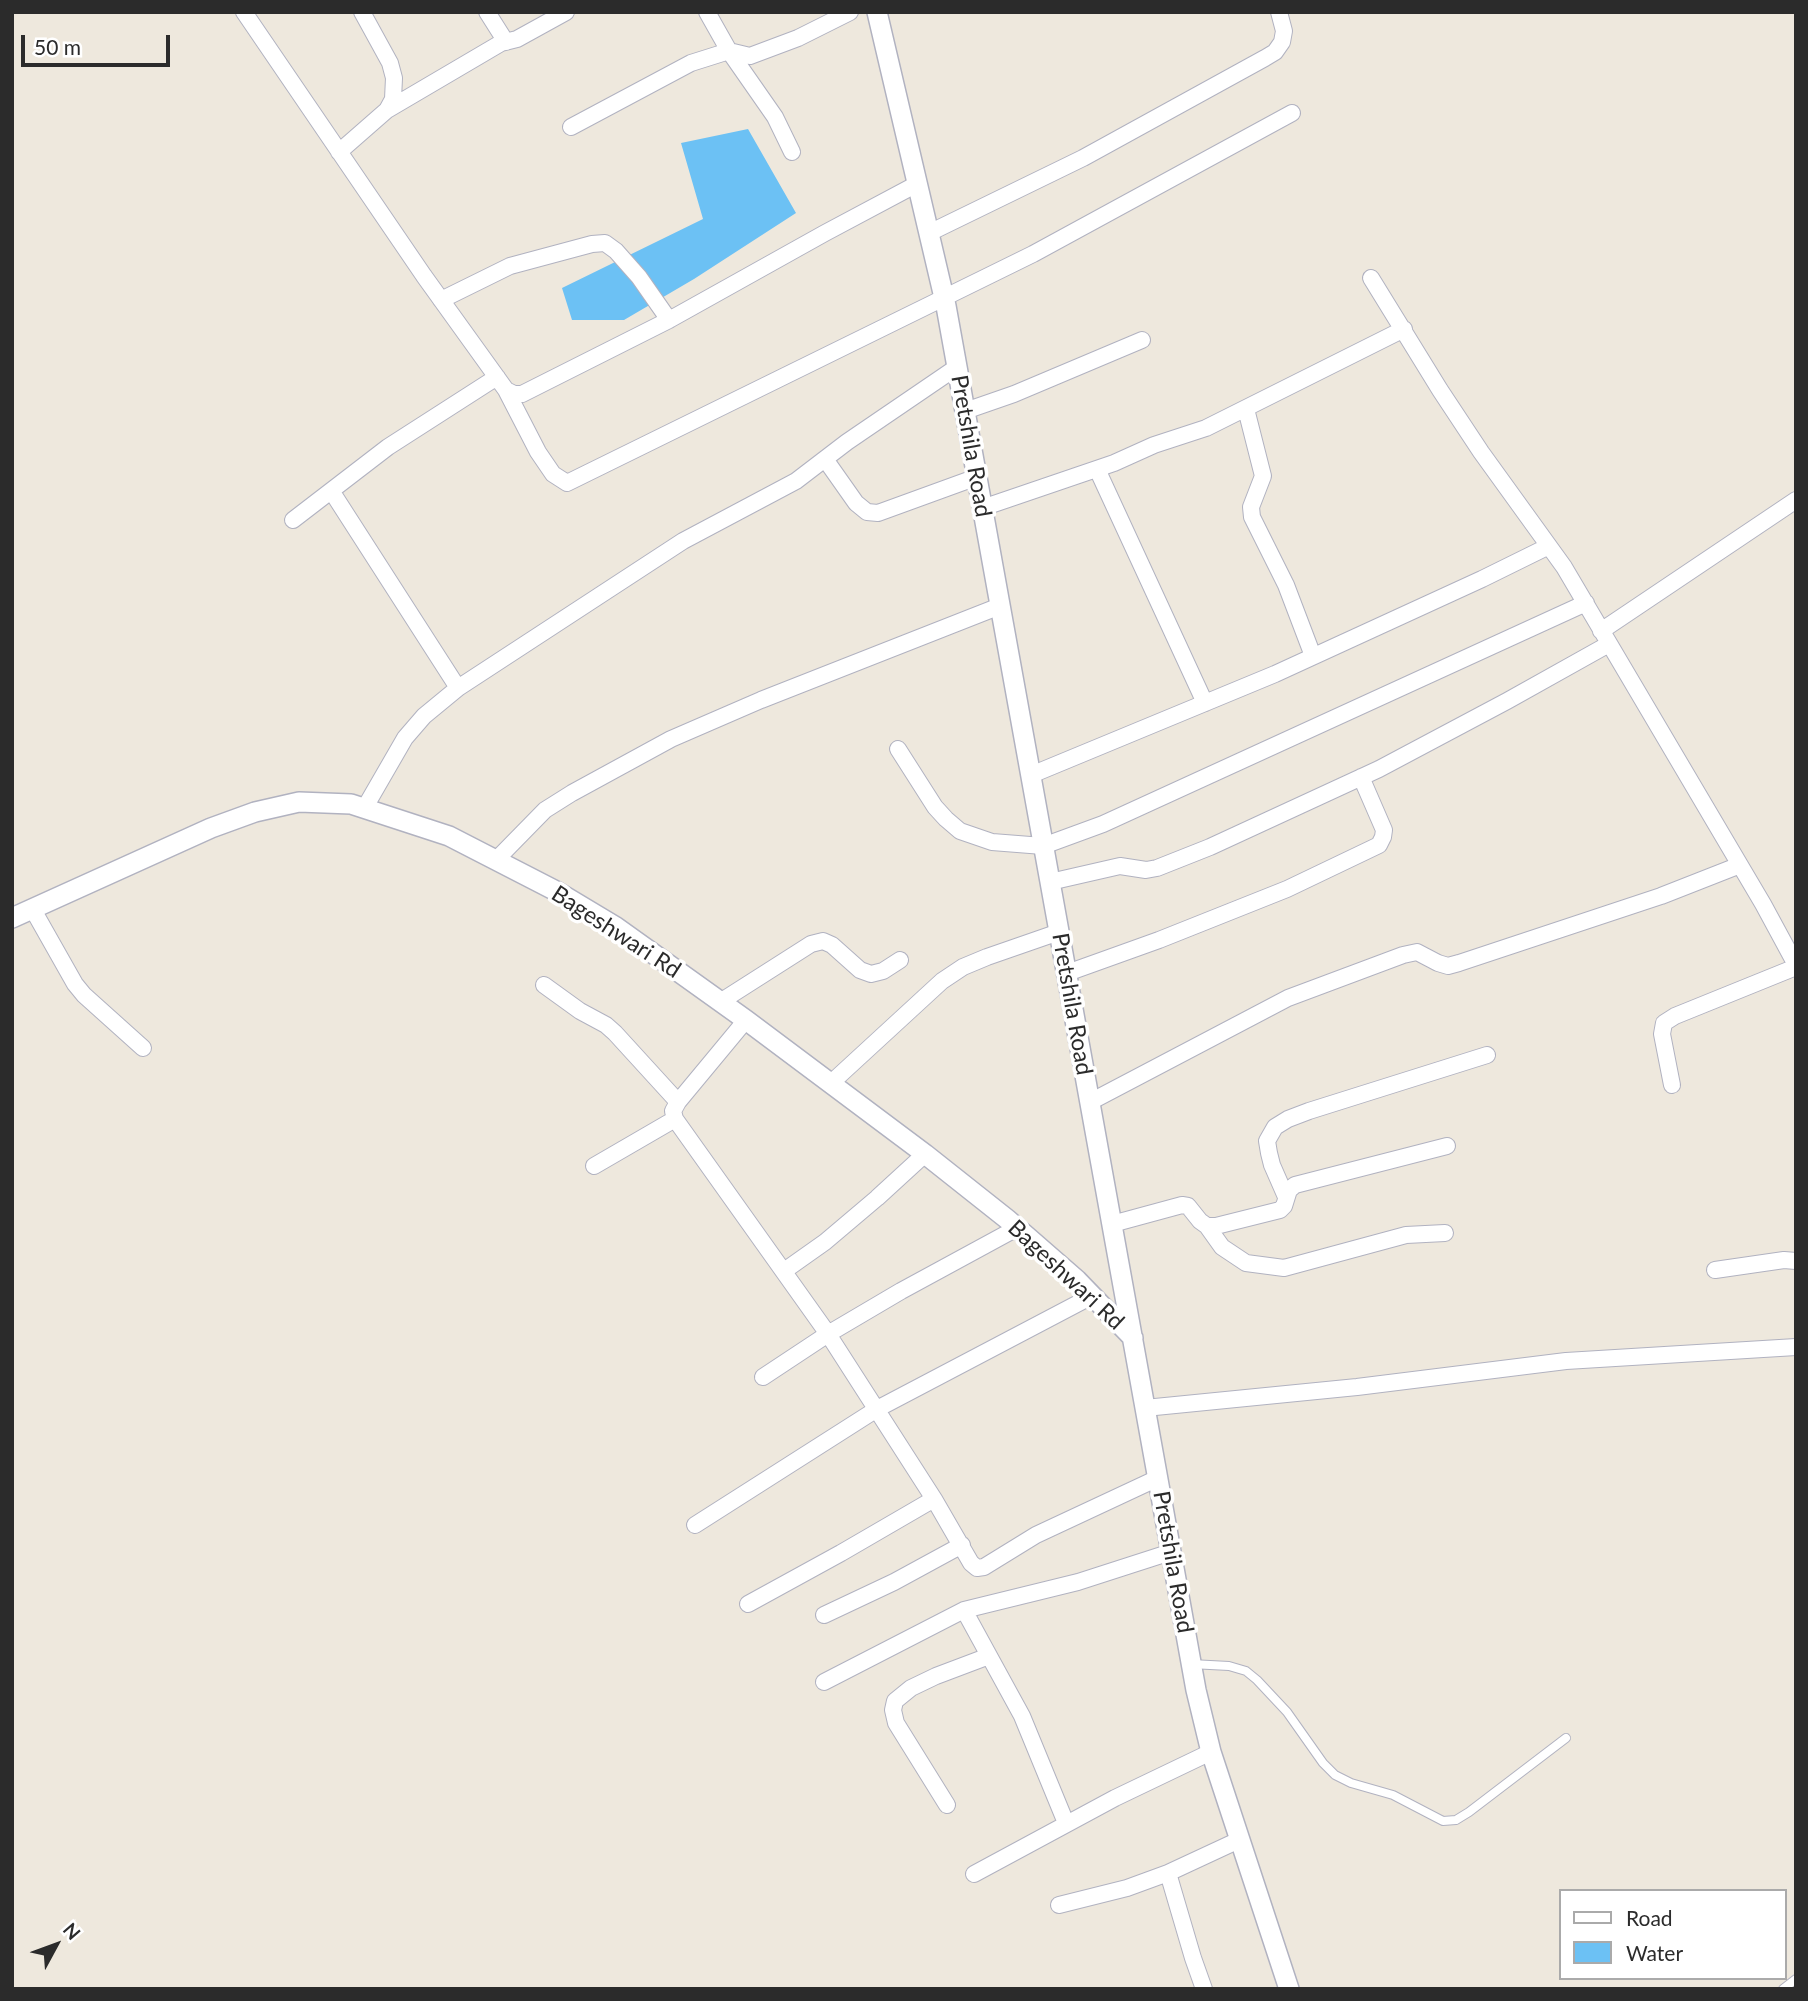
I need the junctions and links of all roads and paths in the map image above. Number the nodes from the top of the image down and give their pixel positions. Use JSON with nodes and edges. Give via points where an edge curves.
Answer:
{"nodes":[{"id":1,"x":244,"y":12,"type":"edge"},
{"id":2,"x":362,"y":12,"type":"edge"},
{"id":3,"x":487,"y":12,"type":"edge"},
{"id":4,"x":566,"y":12,"type":"edge"},
{"id":5,"x":706,"y":12,"type":"edge"},
{"id":6,"x":850,"y":12,"type":"edge"},
{"id":7,"x":877,"y":12,"type":"edge"},
{"id":8,"x":1279,"y":12,"type":"edge"},
{"id":9,"x":506,"y":42,"type":"junction"},
{"id":10,"x":729,"y":51,"type":"junction"},
{"id":11,"x":387,"y":110,"type":"junction"},
{"id":12,"x":1292,"y":113,"type":"dead end"},
{"id":13,"x":571,"y":127,"type":"dead end"},
{"id":14,"x":339,"y":152,"type":"junction"},
{"id":15,"x":792,"y":152,"type":"dead end"},
{"id":16,"x":917,"y":184,"type":"junction"},
{"id":17,"x":929,"y":233,"type":"junction"},
{"id":18,"x":1371,"y":278,"type":"dead end"},
{"id":19,"x":944,"y":299,"type":"junction"},
{"id":20,"x":441,"y":300,"type":"junction"},
{"id":21,"x":669,"y":320,"type":"junction"},
{"id":22,"x":1404,"y":329,"type":"junction"},
{"id":23,"x":1142,"y":340,"type":"dead end"},
{"id":24,"x":957,"y":367,"type":"junction"},
{"id":25,"x":501,"y":384,"type":"junction"},
{"id":26,"x":1246,"y":409,"type":"junction"},
{"id":27,"x":965,"y":411,"type":"junction"},
{"id":28,"x":825,"y":458,"type":"junction"},
{"id":29,"x":1097,"y":469,"type":"junction"},
{"id":30,"x":977,"y":477,"type":"junction"},
{"id":31,"x":332,"y":492,"type":"junction"},
{"id":32,"x":1796,"y":500,"type":"edge"},
{"id":33,"x":982,"y":508,"type":"junction"},
{"id":34,"x":293,"y":520,"type":"dead end"},
{"id":35,"x":1549,"y":546,"type":"junction"},
{"id":36,"x":1586,"y":603,"type":"junction"},
{"id":37,"x":1000,"y":606,"type":"junction"},
{"id":38,"x":1605,"y":637,"type":"junction"},
{"id":39,"x":1312,"y":656,"type":"junction"},
{"id":40,"x":458,"y":688,"type":"junction"},
{"id":41,"x":1205,"y":704,"type":"junction"},
{"id":42,"x":898,"y":749,"type":"dead end"},
{"id":43,"x":1031,"y":775,"type":"junction"},
{"id":44,"x":1361,"y":777,"type":"junction"},
{"id":45,"x":364,"y":808,"type":"junction"},
{"id":46,"x":1043,"y":846,"type":"junction"},
{"id":47,"x":496,"y":860,"type":"junction"},
{"id":48,"x":1740,"y":865,"type":"junction"},
{"id":49,"x":1050,"y":882,"type":"junction"},
{"id":50,"x":32,"y":908,"type":"junction"},
{"id":51,"x":12,"y":918,"type":"edge"},
{"id":52,"x":1059,"y":932,"type":"junction"},
{"id":53,"x":900,"y":960,"type":"dead end"},
{"id":54,"x":1796,"y":966,"type":"edge"},
{"id":55,"x":1066,"y":973,"type":"junction"},
{"id":56,"x":544,"y":985,"type":"dead end"},
{"id":57,"x":720,"y":1002,"type":"junction"},
{"id":58,"x":746,"y":1020,"type":"junction"},
{"id":59,"x":143,"y":1048,"type":"dead end"},
{"id":60,"x":1487,"y":1055,"type":"dead end"},
{"id":61,"x":830,"y":1084,"type":"junction"},
{"id":62,"x":1672,"y":1085,"type":"dead end"},
{"id":63,"x":678,"y":1102,"type":"junction"},
{"id":64,"x":1090,"y":1102,"type":"junction"},
{"id":65,"x":675,"y":1119,"type":"junction"},
{"id":66,"x":1447,"y":1146,"type":"dead end"},
{"id":67,"x":925,"y":1154,"type":"junction"},
{"id":68,"x":594,"y":1166,"type":"dead end"},
{"id":69,"x":1286,"y":1197,"type":"junction"},
{"id":70,"x":1112,"y":1224,"type":"junction"},
{"id":71,"x":1207,"y":1226,"type":"junction"},
{"id":72,"x":1017,"y":1228,"type":"junction"},
{"id":73,"x":1445,"y":1233,"type":"dead end"},
{"id":74,"x":1796,"y":1261,"type":"edge"},
{"id":75,"x":1715,"y":1270,"type":"dead end"},
{"id":76,"x":784,"y":1271,"type":"junction"},
{"id":77,"x":1092,"y":1296,"type":"junction"},
{"id":78,"x":828,"y":1334,"type":"junction"},
{"id":79,"x":1133,"y":1338,"type":"junction"},
{"id":80,"x":1796,"y":1347,"type":"edge"},
{"id":81,"x":764,"y":1377,"type":"dead end"},
{"id":82,"x":1145,"y":1408,"type":"junction"},
{"id":83,"x":877,"y":1409,"type":"junction"},
{"id":84,"x":1158,"y":1478,"type":"junction"},
{"id":85,"x":934,"y":1499,"type":"junction"},
{"id":86,"x":695,"y":1525,"type":"dead end"},
{"id":87,"x":962,"y":1545,"type":"junction"},
{"id":88,"x":1171,"y":1552,"type":"junction"},
{"id":89,"x":748,"y":1604,"type":"dead end"},
{"id":90,"x":964,"y":1610,"type":"junction"},
{"id":91,"x":824,"y":1615,"type":"dead end"},
{"id":92,"x":989,"y":1656,"type":"junction"},
{"id":93,"x":1191,"y":1664,"type":"junction"},
{"id":94,"x":824,"y":1682,"type":"dead end"},
{"id":95,"x":1566,"y":1738,"type":"dead end"},
{"id":96,"x":1211,"y":1752,"type":"junction"},
{"id":97,"x":947,"y":1805,"type":"dead end"},
{"id":98,"x":1066,"y":1823,"type":"junction"},
{"id":99,"x":1239,"y":1840,"type":"junction"},
{"id":100,"x":1168,"y":1873,"type":"junction"},
{"id":101,"x":974,"y":1874,"type":"dead end"},
{"id":102,"x":1059,"y":1905,"type":"dead end"},
{"id":103,"x":1796,"y":1979,"type":"edge"},
{"id":104,"x":1204,"y":1989,"type":"edge"},
{"id":105,"x":1289,"y":1989,"type":"edge"},
{"id":106,"x":1783,"y":1989,"type":"edge"}],
"edges":[{"from":1,"to":14,"type":"street"},
{"from":2,"to":11,"type":"street","via":[[394,78],[393,99]]},
{"from":3,"to":9,"type":"street"},
{"from":4,"to":9,"type":"street"},
{"from":5,"to":10,"type":"street"},
{"from":6,"to":10,"type":"street","via":[[759,54]]},
{"from":7,"to":16,"type":"street","name":"Pretshila Road"},
{"from":8,"to":17,"type":"street","via":[[1282,42],[1265,58],[1083,158]]},
{"from":9,"to":11,"type":"street"},
{"from":10,"to":13,"type":"street","via":[[691,63]]},
{"from":10,"to":15,"type":"street","via":[[775,117]]},
{"from":11,"to":14,"type":"street"},
{"from":12,"to":19,"type":"street"},
{"from":14,"to":20,"type":"street"},
{"from":16,"to":17,"type":"street","name":"Pretshila Road"},
{"from":16,"to":21,"type":"street"},
{"from":17,"to":19,"type":"street","name":"Pretshila Road"},
{"from":18,"to":22,"type":"street"},
{"from":19,"to":24,"type":"street","name":"Pretshila Road"},
{"from":19,"to":25,"type":"street","via":[[567,483],[553,474],[538,452]]},
{"from":20,"to":21,"type":"street","via":[[510,266],[605,243],[639,277]]},
{"from":20,"to":25,"type":"street"},
{"from":21,"to":25,"type":"street","via":[[522,394]]},
{"from":22,"to":26,"type":"street"},
{"from":22,"to":35,"type":"street","via":[[1492,469]]},
{"from":23,"to":27,"type":"street"},
{"from":24,"to":27,"type":"street","name":"Pretshila Road"},
{"from":24,"to":28,"type":"street"},
{"from":25,"to":31,"type":"street","via":[[388,447]]},
{"from":26,"to":29,"type":"street"},
{"from":26,"to":39,"type":"street","via":[[1263,475],[1251,507],[1252,517],[1286,585]]},
{"from":27,"to":30,"type":"street","name":"Pretshila Road"},
{"from":28,"to":30,"type":"street","via":[[867,512],[878,513]]},
{"from":28,"to":40,"type":"street","via":[[796,481],[683,541]]},
{"from":29,"to":33,"type":"street"},
{"from":29,"to":41,"type":"street"},
{"from":30,"to":33,"type":"street","name":"Pretshila Road"},
{"from":31,"to":34,"type":"street"},
{"from":31,"to":40,"type":"street"},
{"from":32,"to":38,"type":"street"},
{"from":33,"to":37,"type":"street","name":"Pretshila Road"},
{"from":35,"to":36,"type":"street"},
{"from":35,"to":39,"type":"street"},
{"from":36,"to":38,"type":"street"},
{"from":36,"to":46,"type":"street","via":[[1115,819]]},
{"from":37,"to":43,"type":"street","name":"Pretshila Road"},
{"from":37,"to":47,"type":"street","via":[[671,739],[545,810]]},
{"from":38,"to":44,"type":"street","via":[[1507,701]]},
{"from":38,"to":48,"type":"street"},
{"from":39,"to":41,"type":"street"},
{"from":40,"to":45,"type":"street","via":[[405,738]]},
{"from":41,"to":43,"type":"street"},
{"from":42,"to":46,"type":"street","via":[[935,807],[960,831],[992,842]]},
{"from":43,"to":46,"type":"street","name":"Pretshila Road"},
{"from":44,"to":49,"type":"street","via":[[1157,868],[1120,866]]},
{"from":44,"to":55,"type":"street","via":[[1384,830],[1379,845],[1287,889]]},
{"from":45,"to":47,"type":"street","name":"Bageshwari Rd","via":[[449,836]]},
{"from":45,"to":50,"type":"street","name":"Bageshwari Rd","via":[[299,802],[256,812]]},
{"from":46,"to":49,"type":"street","name":"Pretshila Road"},
{"from":47,"to":57,"type":"street","name":"Bageshwari Rd","via":[[616,927]]},
{"from":48,"to":54,"type":"street"},
{"from":48,"to":64,"type":"street","via":[[1448,966],[1417,952],[1403,955],[1288,998]]},
{"from":49,"to":52,"type":"street","name":"Pretshila Road"},
{"from":50,"to":51,"type":"street","name":"Bageshwari Rd"},
{"from":50,"to":59,"type":"street","via":[[75,984]]},
{"from":52,"to":55,"type":"street","name":"Pretshila Road"},
{"from":52,"to":61,"type":"street","via":[[963,967]]},
{"from":53,"to":57,"type":"street","via":[[872,974],[860,971],[823,941],[811,944]]},
{"from":54,"to":62,"type":"street","via":[[1664,1023]]},
{"from":55,"to":64,"type":"street","name":"Pretshila Road"},
{"from":56,"to":63,"type":"street","via":[[606,1025]]},
{"from":57,"to":58,"type":"street","name":"Bageshwari Rd"},
{"from":58,"to":61,"type":"street","name":"Bageshwari Rd"},
{"from":58,"to":63,"type":"street"},
{"from":60,"to":69,"type":"street","via":[[1309,1111],[1275,1127],[1267,1141]]},
{"from":61,"to":67,"type":"street","name":"Bageshwari Rd"},
{"from":63,"to":65,"type":"street"},
{"from":64,"to":70,"type":"street","name":"Pretshila Road"},
{"from":65,"to":68,"type":"street"},
{"from":65,"to":76,"type":"street"},
{"from":66,"to":69,"type":"street","via":[[1304,1182]]},
{"from":67,"to":72,"type":"street","name":"Bageshwari Rd"},
{"from":67,"to":76,"type":"street","via":[[867,1207]]},
{"from":69,"to":71,"type":"street","via":[[1284,1206],[1273,1213]]},
{"from":70,"to":71,"type":"street","via":[[1182,1205]]},
{"from":70,"to":79,"type":"street","name":"Pretshila Road"},
{"from":71,"to":73,"type":"street","via":[[1222,1247],[1246,1263],[1284,1268],[1406,1235]]},
{"from":72,"to":77,"type":"street","name":"Bageshwari Rd"},
{"from":72,"to":78,"type":"street"},
{"from":74,"to":75,"type":"street"},
{"from":76,"to":78,"type":"street"},
{"from":77,"to":79,"type":"street","name":"Bageshwari Rd"},
{"from":77,"to":83,"type":"street"},
{"from":78,"to":81,"type":"street"},
{"from":78,"to":83,"type":"street"},
{"from":79,"to":82,"type":"street","name":"Pretshila Road"},
{"from":80,"to":82,"type":"street","via":[[1566,1361]]},
{"from":82,"to":84,"type":"street","name":"Pretshila Road"},
{"from":83,"to":85,"type":"street"},
{"from":83,"to":86,"type":"street"},
{"from":84,"to":87,"type":"street","via":[[1036,1535],[984,1567],[971,1563]]},
{"from":84,"to":88,"type":"street","name":"Pretshila Road"},
{"from":85,"to":87,"type":"street"},
{"from":85,"to":89,"type":"street"},
{"from":87,"to":91,"type":"street"},
{"from":88,"to":90,"type":"street","via":[[1077,1582]]},
{"from":88,"to":93,"type":"street","name":"Pretshila Road"},
{"from":90,"to":92,"type":"street"},
{"from":90,"to":94,"type":"street"},
{"from":92,"to":97,"type":"street","via":[[911,1688],[895,1701],[892,1710]]},
{"from":92,"to":98,"type":"street","via":[[1022,1716]]},
{"from":93,"to":95,"type":"lane","via":[[1246,1671],[1287,1712],[1335,1774],[1393,1795],[1443,1821],[1469,1812]]},
{"from":93,"to":96,"type":"street","name":"Pretshila Road"},
{"from":96,"to":98,"type":"street"},
{"from":96,"to":99,"type":"street","name":"Pretshila Road"},
{"from":98,"to":101,"type":"street"},
{"from":99,"to":100,"type":"street"},
{"from":99,"to":105,"type":"street","name":"Pretshila Road"},
{"from":100,"to":102,"type":"street"},
{"from":100,"to":104,"type":"street"},
{"from":103,"to":106,"type":"lane"}]}
